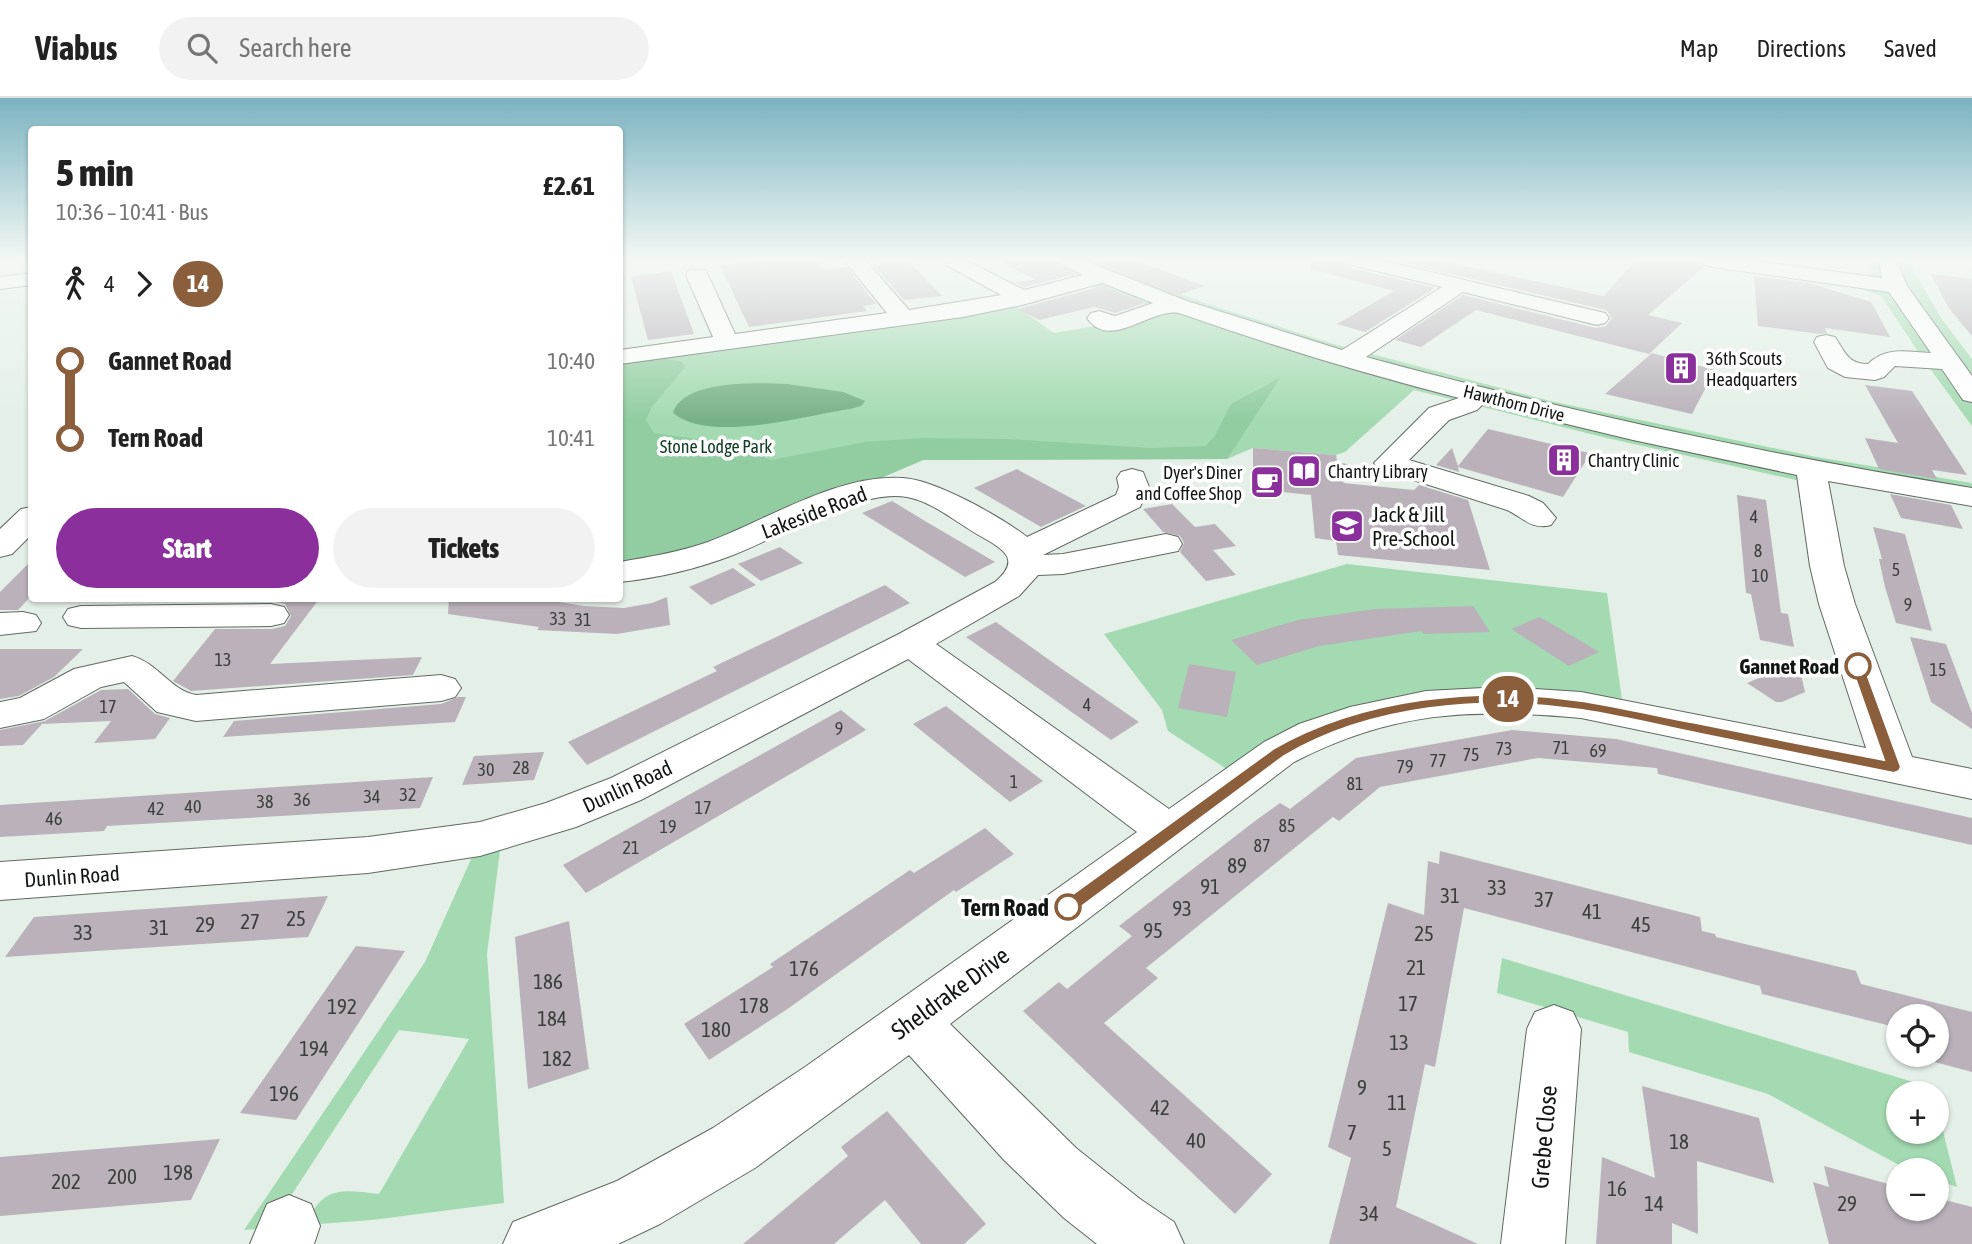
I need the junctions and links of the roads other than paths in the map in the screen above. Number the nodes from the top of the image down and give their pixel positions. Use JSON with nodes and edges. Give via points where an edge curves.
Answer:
{"nodes":[{"id":1,"x":715,"y":314,"type":"edge"},
{"id":2,"x":900,"y":314,"type":"edge"},
{"id":3,"x":924,"y":314,"type":"edge"},
{"id":4,"x":1142,"y":314,"type":"edge"},
{"id":5,"x":1210,"y":314,"type":"edge"},
{"id":6,"x":1415,"y":314,"type":"edge"},
{"id":7,"x":1582,"y":314,"type":"edge"},
{"id":8,"x":1917,"y":314,"type":"edge"},
{"id":9,"x":903,"y":318,"type":"junction"},
{"id":10,"x":1099,"y":318,"type":"dead end"},
{"id":11,"x":1597,"y":318,"type":"dead end"},
{"id":12,"x":727,"y":342,"type":"junction"},
{"id":13,"x":1826,"y":342,"type":"dead end"},
{"id":14,"x":623,"y":357,"type":"edge"},
{"id":15,"x":1346,"y":359,"type":"junction"},
{"id":16,"x":1958,"y":370,"type":"edge"},
{"id":17,"x":1477,"y":394,"type":"junction"},
{"id":18,"x":1972,"y":394,"type":"edge"},
{"id":19,"x":1811,"y":469,"type":"junction"},
{"id":20,"x":1132,"y":478,"type":"dead end"},
{"id":21,"x":1972,"y":496,"type":"edge"},
{"id":22,"x":1540,"y":518,"type":"dead end"},
{"id":23,"x":28,"y":520,"type":"edge"},
{"id":24,"x":1166,"y":544,"type":"dead end"},
{"id":25,"x":28,"y":545,"type":"edge"},
{"id":26,"x":0,"y":547,"type":"edge"},
{"id":27,"x":1024,"y":559,"type":"junction"},
{"id":28,"x":623,"y":571,"type":"edge"},
{"id":29,"x":190,"y":607,"type":"edge"},
{"id":30,"x":270,"y":615,"type":"edge"},
{"id":31,"x":81,"y":617,"type":"dead end"},
{"id":32,"x":910,"y":643,"type":"junction"},
{"id":33,"x":131,"y":668,"type":"junction"},
{"id":34,"x":441,"y":688,"type":"dead end"},
{"id":35,"x":0,"y":715,"type":"edge"},
{"id":36,"x":1894,"y":767,"type":"junction"},
{"id":37,"x":1972,"y":784,"type":"edge"},
{"id":38,"x":1170,"y":833,"type":"junction"},
{"id":39,"x":0,"y":881,"type":"edge"},
{"id":40,"x":912,"y":1021,"type":"junction"},
{"id":41,"x":1554,"y":1029,"type":"dead end"},
{"id":42,"x":535,"y":1244,"type":"edge"},
{"id":43,"x":1152,"y":1244,"type":"edge"},
{"id":44,"x":1533,"y":1244,"type":"edge"}],
"edges":[{"from":1,"to":12,"type":"street"},
{"from":2,"to":9,"type":"street"},
{"from":3,"to":9,"type":"street"},
{"from":4,"to":10,"type":"street","via":[[1114,324]]},
{"from":5,"to":15,"type":"street","name":"Hawthorn Drive"},
{"from":6,"to":15,"type":"street"},
{"from":7,"to":11,"type":"street"},
{"from":8,"to":16,"type":"street"},
{"from":9,"to":12,"type":"street"},
{"from":12,"to":14,"type":"street"},
{"from":13,"to":16,"type":"street","via":[[1837,363],[1860,373],[1875,372],[1892,358]]},
{"from":15,"to":17,"type":"street","name":"Hawthorn Drive"},
{"from":16,"to":18,"type":"street"},
{"from":17,"to":19,"type":"street","name":"Hawthorn Drive","via":[[1708,437]]},
{"from":17,"to":22,"type":"street","via":[[1468,404],[1439,414],[1390,463],[1518,503]]},
{"from":19,"to":21,"type":"street","name":"Hawthorn Drive"},
{"from":19,"to":36,"type":"street","via":[[1837,604]]},
{"from":20,"to":27,"type":"street","via":[[1129,500]]},
{"from":23,"to":26,"type":"street"},
{"from":24,"to":27,"type":"street","via":[[1050,566]]},
{"from":25,"to":26,"type":"street"},
{"from":27,"to":28,"type":"street","name":"Lakeside Road","via":[[1005,538],[933,496],[888,486],[856,493],[699,556]]},
{"from":27,"to":32,"type":"street","via":[[1020,578],[1007,589]]},
{"from":29,"to":30,"type":"street"},
{"from":29,"to":31,"type":"street"},
{"from":29,"to":33,"type":"street"},
{"from":32,"to":38,"type":"street"},
{"from":32,"to":39,"type":"street","name":"Dunlin Road","via":[[626,789],[561,815],[480,839],[368,856]]},
{"from":33,"to":34,"type":"street","via":[[171,703],[196,708]]},
{"from":33,"to":35,"type":"street","via":[[88,678],[30,710]]},
{"from":36,"to":37,"type":"street","name":"Sheldrake Drive"},
{"from":36,"to":38,"type":"street","name":"Sheldrake Drive","via":[[1581,705],[1461,700],[1367,715],[1301,739]]},
{"from":38,"to":40,"type":"street","name":"Sheldrake Drive"},
{"from":40,"to":42,"type":"street","name":"Sheldrake Drive","via":[[754,1136],[677,1184],[605,1219]]},
{"from":40,"to":43,"type":"street","via":[[1022,1137],[1079,1189]]},
{"from":41,"to":44,"type":"street","name":"Grebe Close"}]}
